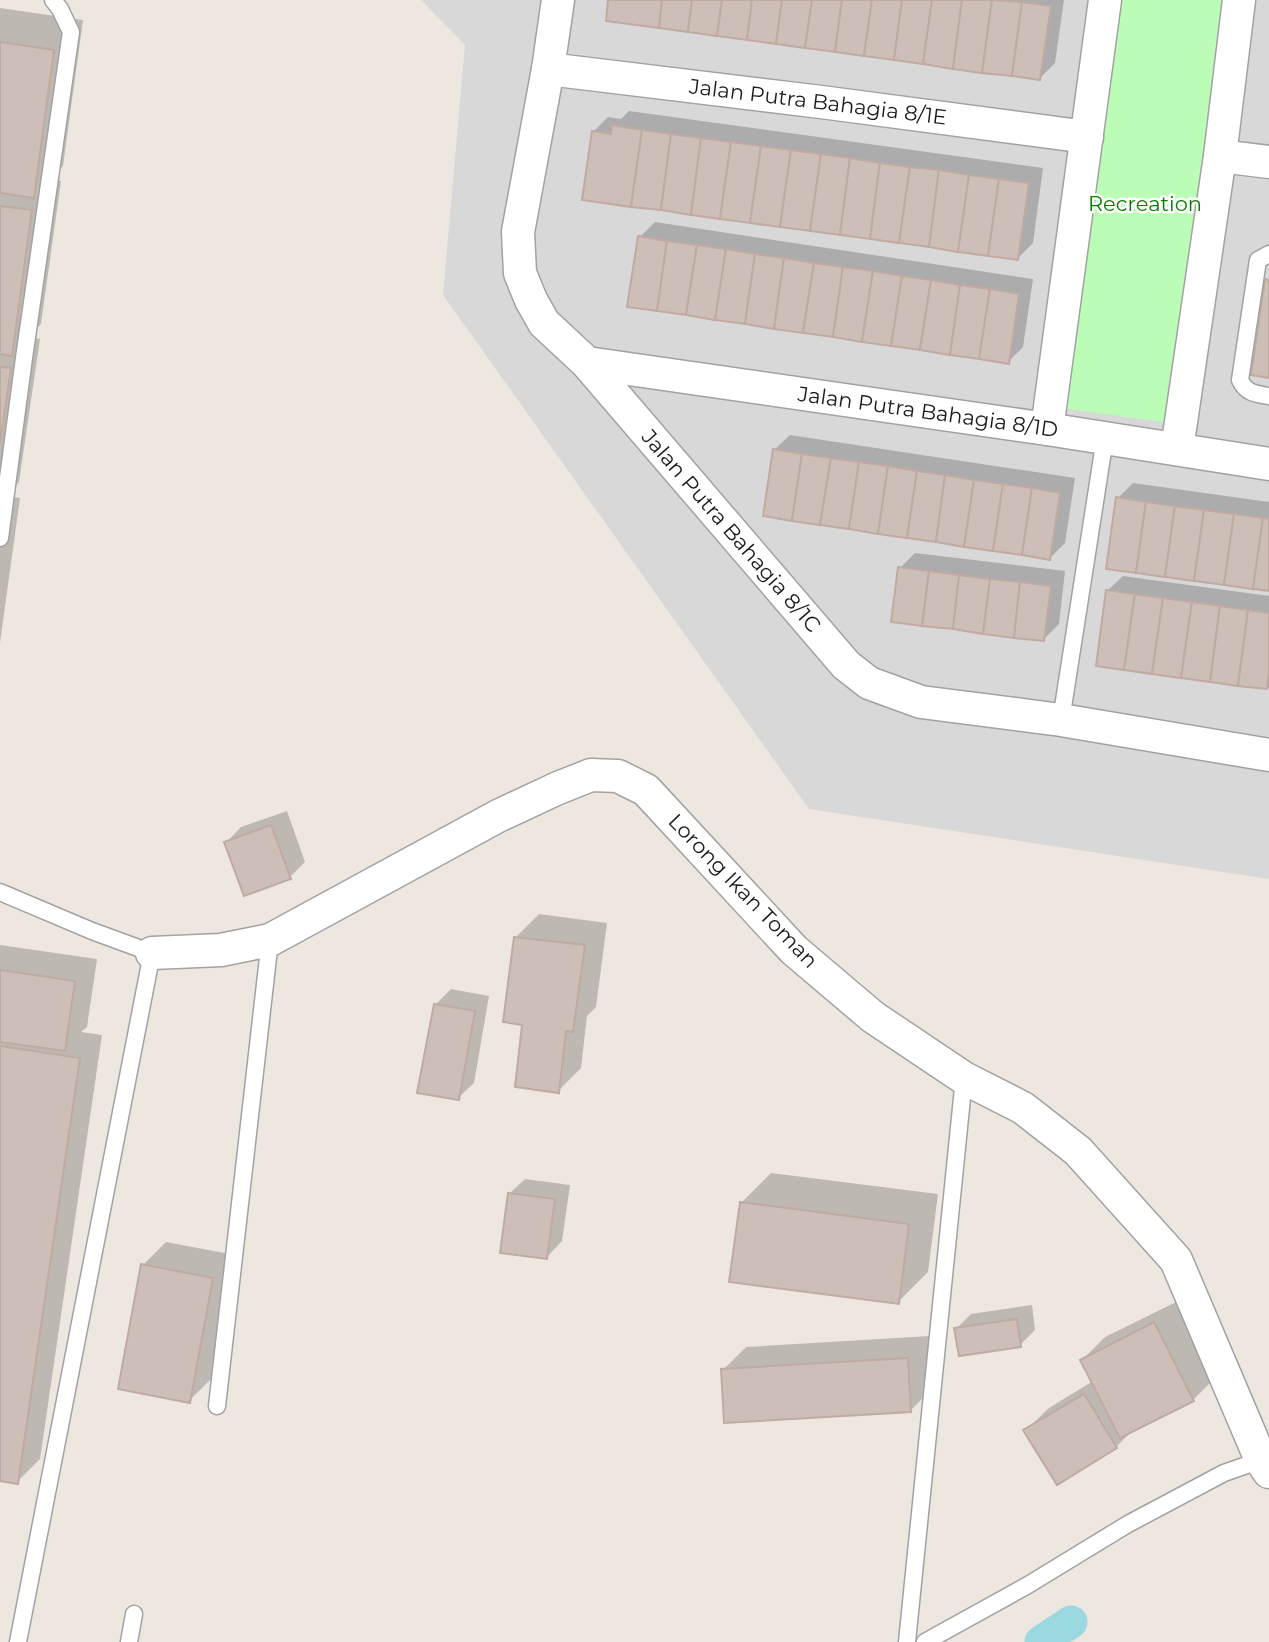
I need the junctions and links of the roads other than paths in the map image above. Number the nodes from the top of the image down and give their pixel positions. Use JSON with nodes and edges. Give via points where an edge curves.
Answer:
{"nodes":[{"id":1,"x":53,"y":0,"type":"edge"},
{"id":2,"x":558,"y":0,"type":"edge"},
{"id":3,"x":1105,"y":0,"type":"edge"},
{"id":4,"x":1239,"y":0,"type":"edge"},
{"id":5,"x":548,"y":69,"type":"junction"},
{"id":6,"x":1087,"y":137,"type":"junction"},
{"id":7,"x":1220,"y":156,"type":"junction"},
{"id":8,"x":1269,"y":162,"type":"edge"},
{"id":9,"x":1269,"y":254,"type":"edge"},
{"id":10,"x":587,"y":363,"type":"junction"},
{"id":11,"x":1269,"y":396,"type":"edge"},
{"id":12,"x":1047,"y":429,"type":"junction"},
{"id":13,"x":1105,"y":438,"type":"junction"},
{"id":14,"x":1177,"y":449,"type":"junction"},
{"id":15,"x":1269,"y":464,"type":"edge"},
{"id":16,"x":0,"y":538,"type":"edge"},
{"id":17,"x":1061,"y":720,"type":"junction"},
{"id":18,"x":1269,"y":755,"type":"edge"},
{"id":19,"x":0,"y":892,"type":"edge"},
{"id":20,"x":270,"y":940,"type":"junction"},
{"id":21,"x":152,"y":953,"type":"junction"},
{"id":22,"x":964,"y":1078,"type":"junction"},
{"id":23,"x":217,"y":1406,"type":"dead end"},
{"id":24,"x":1265,"y":1466,"type":"edge"},
{"id":25,"x":134,"y":1614,"type":"dead end"},
{"id":26,"x":18,"y":1642,"type":"edge"},
{"id":27,"x":129,"y":1642,"type":"edge"},
{"id":28,"x":907,"y":1642,"type":"edge"},
{"id":29,"x":925,"y":1642,"type":"edge"}],
"edges":[{"from":1,"to":16,"type":"lane","via":[[71,32]]},
{"from":2,"to":5,"type":"street","name":"Jalan Putra Bahagia 8/1C"},
{"from":3,"to":6,"type":"street"},
{"from":4,"to":7,"type":"street"},
{"from":5,"to":6,"type":"street","name":"Jalan Putra Bahagia 8/1E"},
{"from":5,"to":10,"type":"street","name":"Jalan Putra Bahagia 8/1C","via":[[519,232],[520,273],[544,323]]},
{"from":6,"to":12,"type":"street"},
{"from":7,"to":8,"type":"street"},
{"from":7,"to":14,"type":"street"},
{"from":9,"to":11,"type":"lane","via":[[1258,260],[1240,380],[1251,393]]},
{"from":10,"to":12,"type":"street","name":"Jalan Putra Bahagia 8/1D"},
{"from":10,"to":17,"type":"street","name":"Jalan Putra Bahagia 8/1C","via":[[846,665],[869,683],[921,702]]},
{"from":12,"to":13,"type":"street","name":"Jalan Putra Bahagia 8/1D"},
{"from":13,"to":14,"type":"street","name":"Jalan Putra Bahagia 8/1D"},
{"from":13,"to":17,"type":"lane"},
{"from":14,"to":15,"type":"street","name":"Jalan Putra Bahagia 8/1D"},
{"from":17,"to":18,"type":"street","name":"Jalan Putra Bahagia 8/1C"},
{"from":19,"to":21,"type":"lane"},
{"from":20,"to":21,"type":"street","name":"Lorong Ikan Toman","via":[[220,950]]},
{"from":20,"to":22,"type":"street","name":"Lorong Ikan Toman","via":[[498,816],[591,775],[618,776],[646,790],[794,950],[873,1017]]},
{"from":20,"to":23,"type":"lane"},
{"from":21,"to":26,"type":"lane"},
{"from":22,"to":24,"type":"street","name":"Lorong Ikan Toman","via":[[1023,1108],[1078,1151],[1176,1260]]},
{"from":22,"to":28,"type":"lane"},
{"from":24,"to":29,"type":"lane","via":[[1224,1473]]},
{"from":25,"to":27,"type":"lane"}]}
